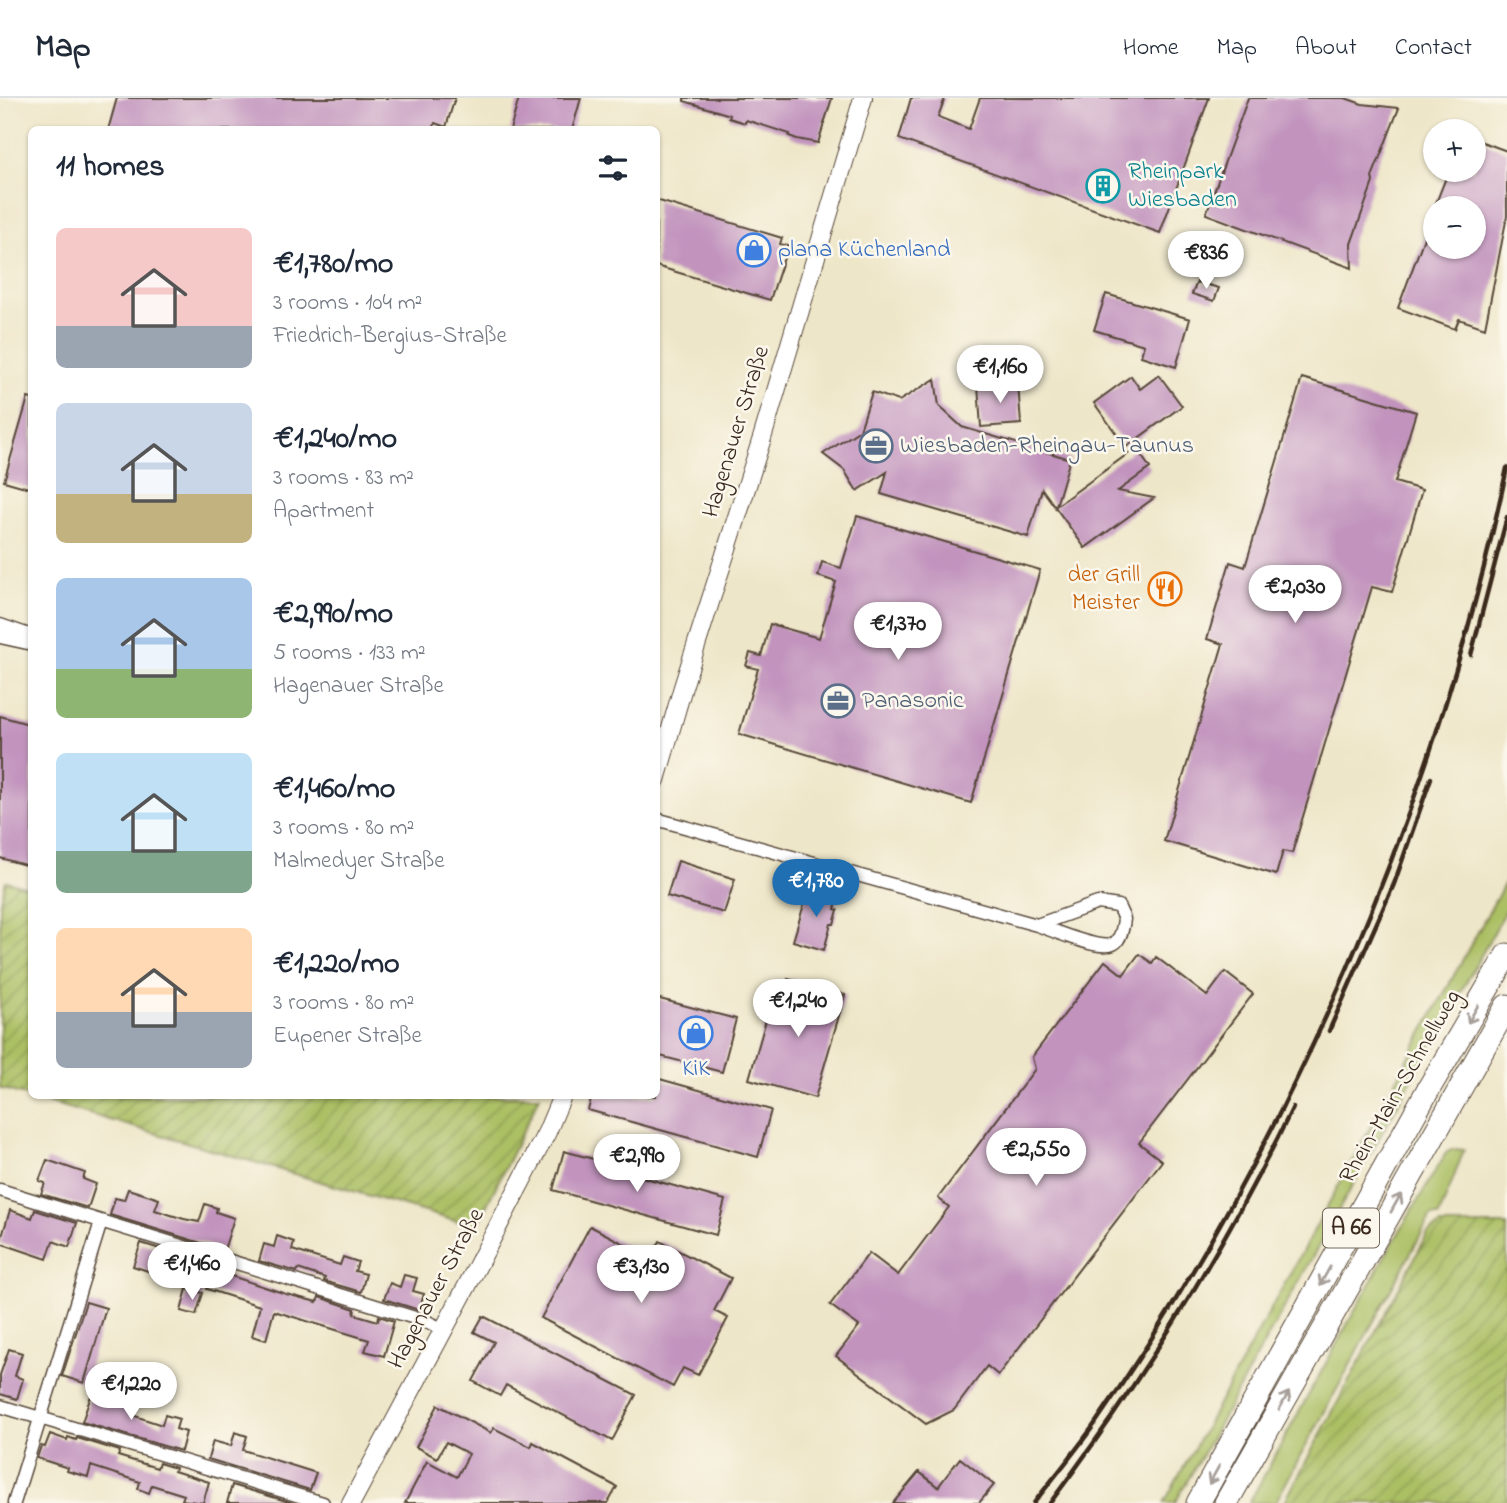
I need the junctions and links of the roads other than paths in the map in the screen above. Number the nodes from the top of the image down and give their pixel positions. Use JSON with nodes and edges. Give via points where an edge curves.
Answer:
{"nodes":[{"id":1,"x":863,"y":98,"type":"edge"},
{"id":2,"x":0,"y":625,"type":"edge"},
{"id":3,"x":28,"y":635,"type":"edge"},
{"id":4,"x":0,"y":637,"type":"edge"},
{"id":5,"x":28,"y":643,"type":"edge"},
{"id":6,"x":660,"y":766,"type":"edge"},
{"id":7,"x":660,"y":820,"type":"edge"},
{"id":8,"x":1037,"y":925,"type":"junction"},
{"id":9,"x":1507,"y":955,"type":"edge"},
{"id":10,"x":1507,"y":1006,"type":"edge"},
{"id":11,"x":561,"y":1099,"type":"edge"},
{"id":12,"x":0,"y":1190,"type":"edge"},
{"id":13,"x":102,"y":1222,"type":"junction"},
{"id":14,"x":444,"y":1329,"type":"junction"},
{"id":15,"x":0,"y":1406,"type":"edge"},
{"id":16,"x":39,"y":1419,"type":"junction"},
{"id":17,"x":14,"y":1503,"type":"edge"},
{"id":18,"x":323,"y":1503,"type":"edge"},
{"id":19,"x":351,"y":1503,"type":"edge"},
{"id":20,"x":1198,"y":1503,"type":"edge"},
{"id":21,"x":1227,"y":1503,"type":"edge"}],
"edges":[{"from":1,"to":6,"type":"street","name":"Hagenauer Straße"},
{"from":2,"to":3,"type":"street"},
{"from":4,"to":5,"type":"street"},
{"from":7,"to":8,"type":"street"},
{"from":8,"to":8,"type":"street","via":[[1106,946],[1118,939],[1124,919],[1118,906],[1098,903]]},
{"from":9,"to":20,"type":"highway","name":"Rhein-Main-Schnellweg","number":"A 66","one_way":true},
{"from":21,"to":10,"type":"highway","number":"A 66","one_way":true},
{"from":11,"to":14,"type":"street","name":"Hagenauer Straße"},
{"from":12,"to":13,"type":"street"},
{"from":13,"to":14,"type":"street"},
{"from":13,"to":16,"type":"street"},
{"from":14,"to":19,"type":"street","name":"Hagenauer Straße"},
{"from":15,"to":16,"type":"street"},
{"from":16,"to":17,"type":"street"},
{"from":16,"to":18,"type":"street"}]}
